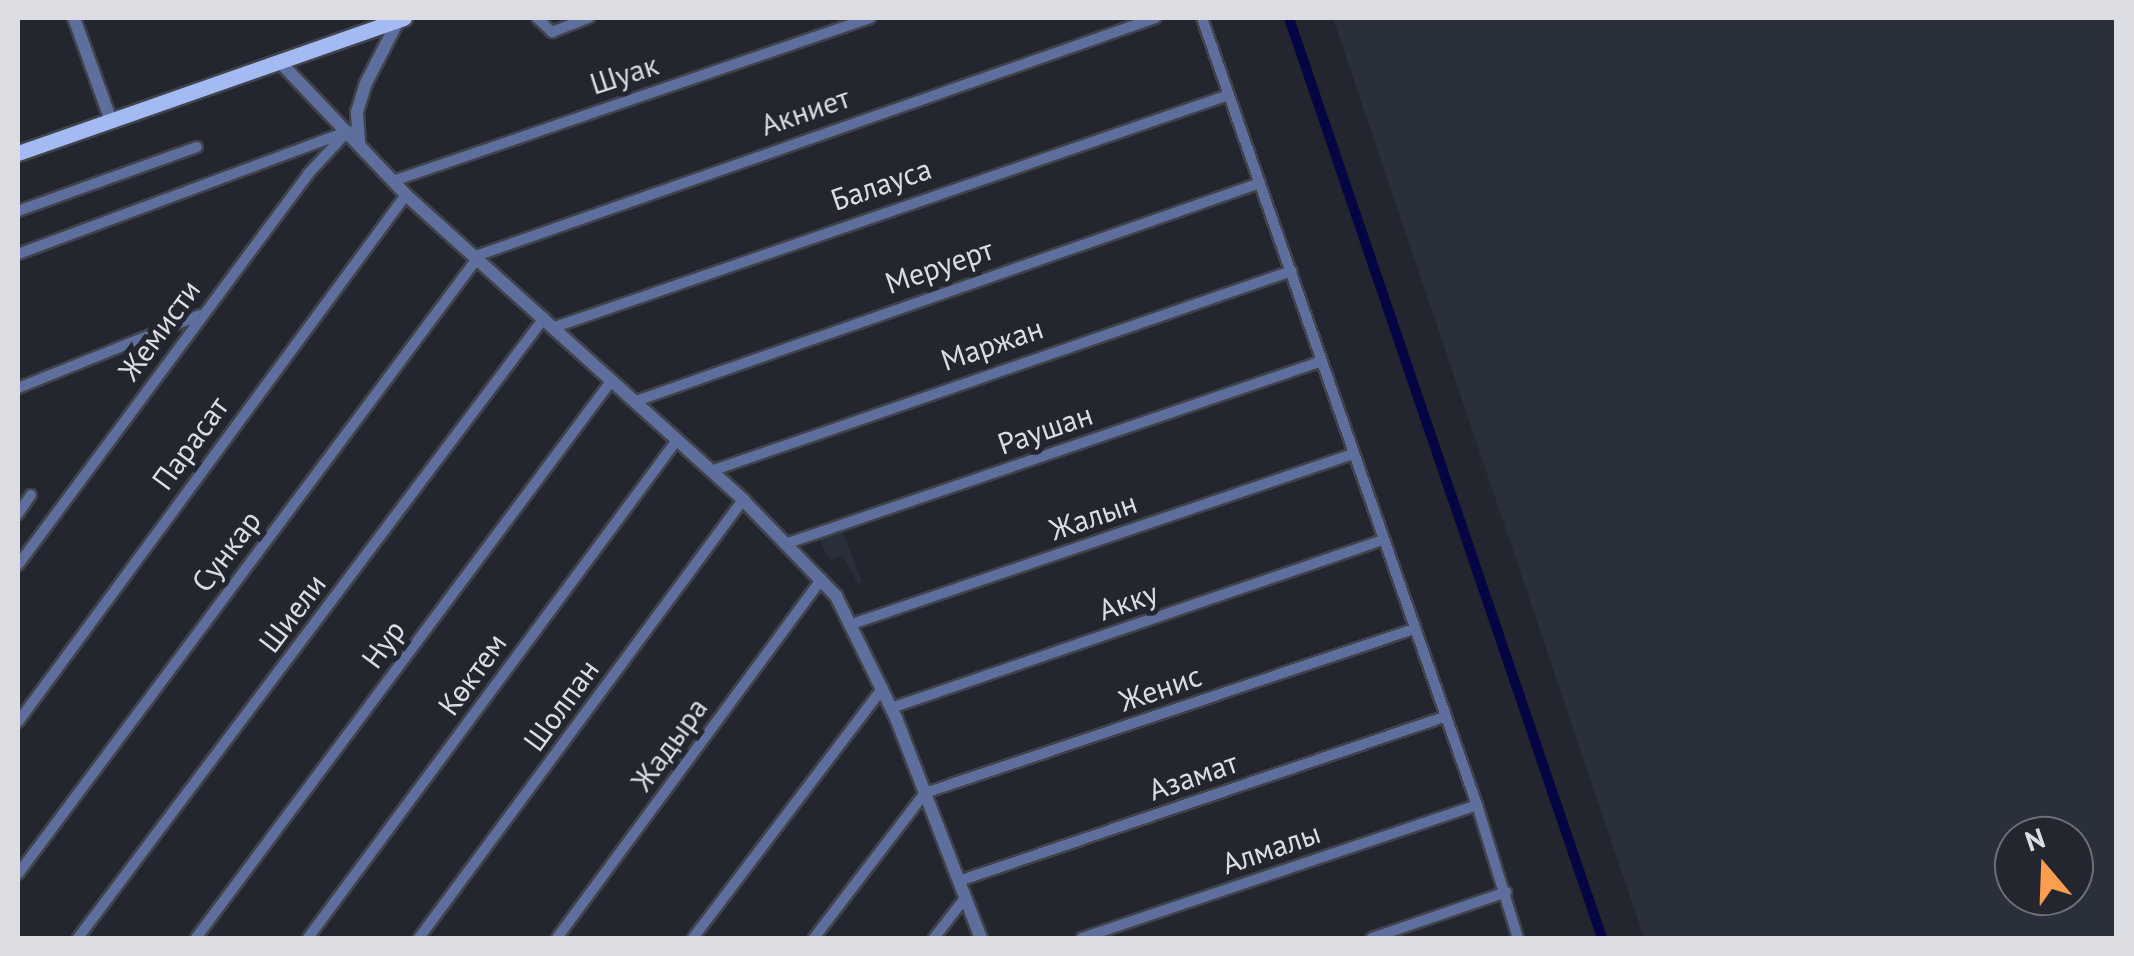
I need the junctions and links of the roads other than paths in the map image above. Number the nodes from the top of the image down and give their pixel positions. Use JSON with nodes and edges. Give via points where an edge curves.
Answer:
{"nodes":[{"id":1,"x":74,"y":18,"type":"edge"},
{"id":2,"x":402,"y":18,"type":"edge"},
{"id":3,"x":537,"y":18,"type":"edge"},
{"id":4,"x":589,"y":18,"type":"edge"},
{"id":5,"x":870,"y":18,"type":"edge"},
{"id":6,"x":1155,"y":18,"type":"edge"},
{"id":7,"x":1202,"y":18,"type":"edge"},
{"id":8,"x":279,"y":61,"type":"junction"},
{"id":9,"x":1226,"y":96,"type":"junction"},
{"id":10,"x":111,"y":121,"type":"junction"},
{"id":11,"x":348,"y":131,"type":"junction"},
{"id":12,"x":359,"y":142,"type":"junction"},
{"id":13,"x":197,"y":147,"type":"dead end"},
{"id":14,"x":18,"y":153,"type":"edge"},
{"id":15,"x":396,"y":180,"type":"junction"},
{"id":16,"x":1260,"y":183,"type":"junction"},
{"id":17,"x":406,"y":195,"type":"junction"},
{"id":18,"x":18,"y":211,"type":"edge"},
{"id":19,"x":18,"y":254,"type":"edge"},
{"id":20,"x":474,"y":258,"type":"junction"},
{"id":21,"x":1292,"y":271,"type":"junction"},
{"id":22,"x":201,"y":315,"type":"junction"},
{"id":23,"x":550,"y":322,"type":"junction"},
{"id":24,"x":1319,"y":362,"type":"junction"},
{"id":25,"x":612,"y":380,"type":"junction"},
{"id":26,"x":18,"y":388,"type":"edge"},
{"id":27,"x":636,"y":401,"type":"junction"},
{"id":28,"x":676,"y":440,"type":"junction"},
{"id":29,"x":1350,"y":455,"type":"junction"},
{"id":30,"x":711,"y":471,"type":"junction"},
{"id":31,"x":32,"y":495,"type":"dead end"},
{"id":32,"x":743,"y":500,"type":"junction"},
{"id":33,"x":18,"y":514,"type":"edge"},
{"id":34,"x":1380,"y":541,"type":"junction"},
{"id":35,"x":788,"y":543,"type":"junction"},
{"id":36,"x":18,"y":565,"type":"edge"},
{"id":37,"x":822,"y":579,"type":"junction"},
{"id":38,"x":852,"y":624,"type":"junction"},
{"id":39,"x":1411,"y":630,"type":"junction"},
{"id":40,"x":882,"y":688,"type":"junction"},
{"id":41,"x":891,"y":708,"type":"junction"},
{"id":42,"x":1444,"y":717,"type":"junction"},
{"id":43,"x":18,"y":722,"type":"edge"},
{"id":44,"x":925,"y":793,"type":"junction"},
{"id":45,"x":1477,"y":805,"type":"junction"},
{"id":46,"x":18,"y":874,"type":"edge"},
{"id":47,"x":959,"y":882,"type":"junction"},
{"id":48,"x":1506,"y":892,"type":"junction"},
{"id":49,"x":965,"y":898,"type":"junction"},
{"id":50,"x":78,"y":938,"type":"edge"},
{"id":51,"x":196,"y":938,"type":"edge"},
{"id":52,"x":308,"y":938,"type":"edge"},
{"id":53,"x":419,"y":938,"type":"edge"},
{"id":54,"x":557,"y":938,"type":"edge"},
{"id":55,"x":693,"y":938,"type":"edge"},
{"id":56,"x":814,"y":938,"type":"edge"},
{"id":57,"x":934,"y":938,"type":"edge"},
{"id":58,"x":981,"y":938,"type":"edge"},
{"id":59,"x":1082,"y":938,"type":"edge"},
{"id":60,"x":1372,"y":938,"type":"edge"},
{"id":61,"x":1518,"y":938,"type":"edge"}],
"edges":[{"from":1,"to":10,"type":"street"},
{"from":2,"to":8,"type":"main road"},
{"from":2,"to":12,"type":"street","via":[[365,85],[357,112]]},
{"from":3,"to":4,"type":"street","via":[[552,32]]},
{"from":5,"to":15,"type":"street","name":"Шуак"},
{"from":6,"to":20,"type":"street","name":"Акниет"},
{"from":7,"to":9,"type":"street"},
{"from":8,"to":10,"type":"main road"},
{"from":8,"to":11,"type":"street"},
{"from":9,"to":16,"type":"street"},
{"from":9,"to":23,"type":"street","name":"Балауса"},
{"from":10,"to":14,"type":"main road"},
{"from":11,"to":12,"type":"street"},
{"from":11,"to":19,"type":"street"},
{"from":11,"to":22,"type":"street","name":"Жемисти"},
{"from":12,"to":15,"type":"street"},
{"from":13,"to":18,"type":"street"},
{"from":15,"to":17,"type":"street"},
{"from":16,"to":21,"type":"street"},
{"from":16,"to":27,"type":"street","name":"Меруерт"},
{"from":17,"to":20,"type":"street"},
{"from":17,"to":43,"type":"street","name":"Парасат"},
{"from":20,"to":23,"type":"street"},
{"from":20,"to":46,"type":"street","name":"Сункар"},
{"from":21,"to":24,"type":"street"},
{"from":21,"to":30,"type":"street","name":"Маржан"},
{"from":22,"to":26,"type":"street"},
{"from":22,"to":36,"type":"street","name":"Жемисти"},
{"from":23,"to":25,"type":"street"},
{"from":23,"to":50,"type":"street","name":"Шиели"},
{"from":24,"to":29,"type":"street"},
{"from":24,"to":35,"type":"street","name":"Раушан"},
{"from":25,"to":27,"type":"street"},
{"from":25,"to":51,"type":"street","name":"Нур"},
{"from":27,"to":28,"type":"street"},
{"from":28,"to":30,"type":"street"},
{"from":28,"to":52,"type":"street","name":"Көктем"},
{"from":29,"to":34,"type":"street"},
{"from":29,"to":38,"type":"street","name":"Жалын"},
{"from":30,"to":32,"type":"street"},
{"from":31,"to":33,"type":"street"},
{"from":32,"to":35,"type":"street"},
{"from":32,"to":53,"type":"street","name":"Шолпан"},
{"from":34,"to":39,"type":"street"},
{"from":34,"to":41,"type":"street","name":"Акку"},
{"from":35,"to":37,"type":"street"},
{"from":37,"to":38,"type":"street"},
{"from":37,"to":54,"type":"street","name":"Жадыра"},
{"from":38,"to":40,"type":"street"},
{"from":39,"to":42,"type":"street"},
{"from":39,"to":44,"type":"street","name":"Женис"},
{"from":40,"to":41,"type":"street"},
{"from":40,"to":55,"type":"street"},
{"from":41,"to":44,"type":"street"},
{"from":42,"to":45,"type":"street"},
{"from":42,"to":47,"type":"street","name":"Азамат"},
{"from":44,"to":47,"type":"street"},
{"from":44,"to":56,"type":"street"},
{"from":45,"to":48,"type":"street"},
{"from":45,"to":59,"type":"street","name":"Алмалы"},
{"from":47,"to":49,"type":"street"},
{"from":48,"to":60,"type":"street"},
{"from":48,"to":61,"type":"street"},
{"from":49,"to":57,"type":"street"},
{"from":49,"to":58,"type":"street"}]}
